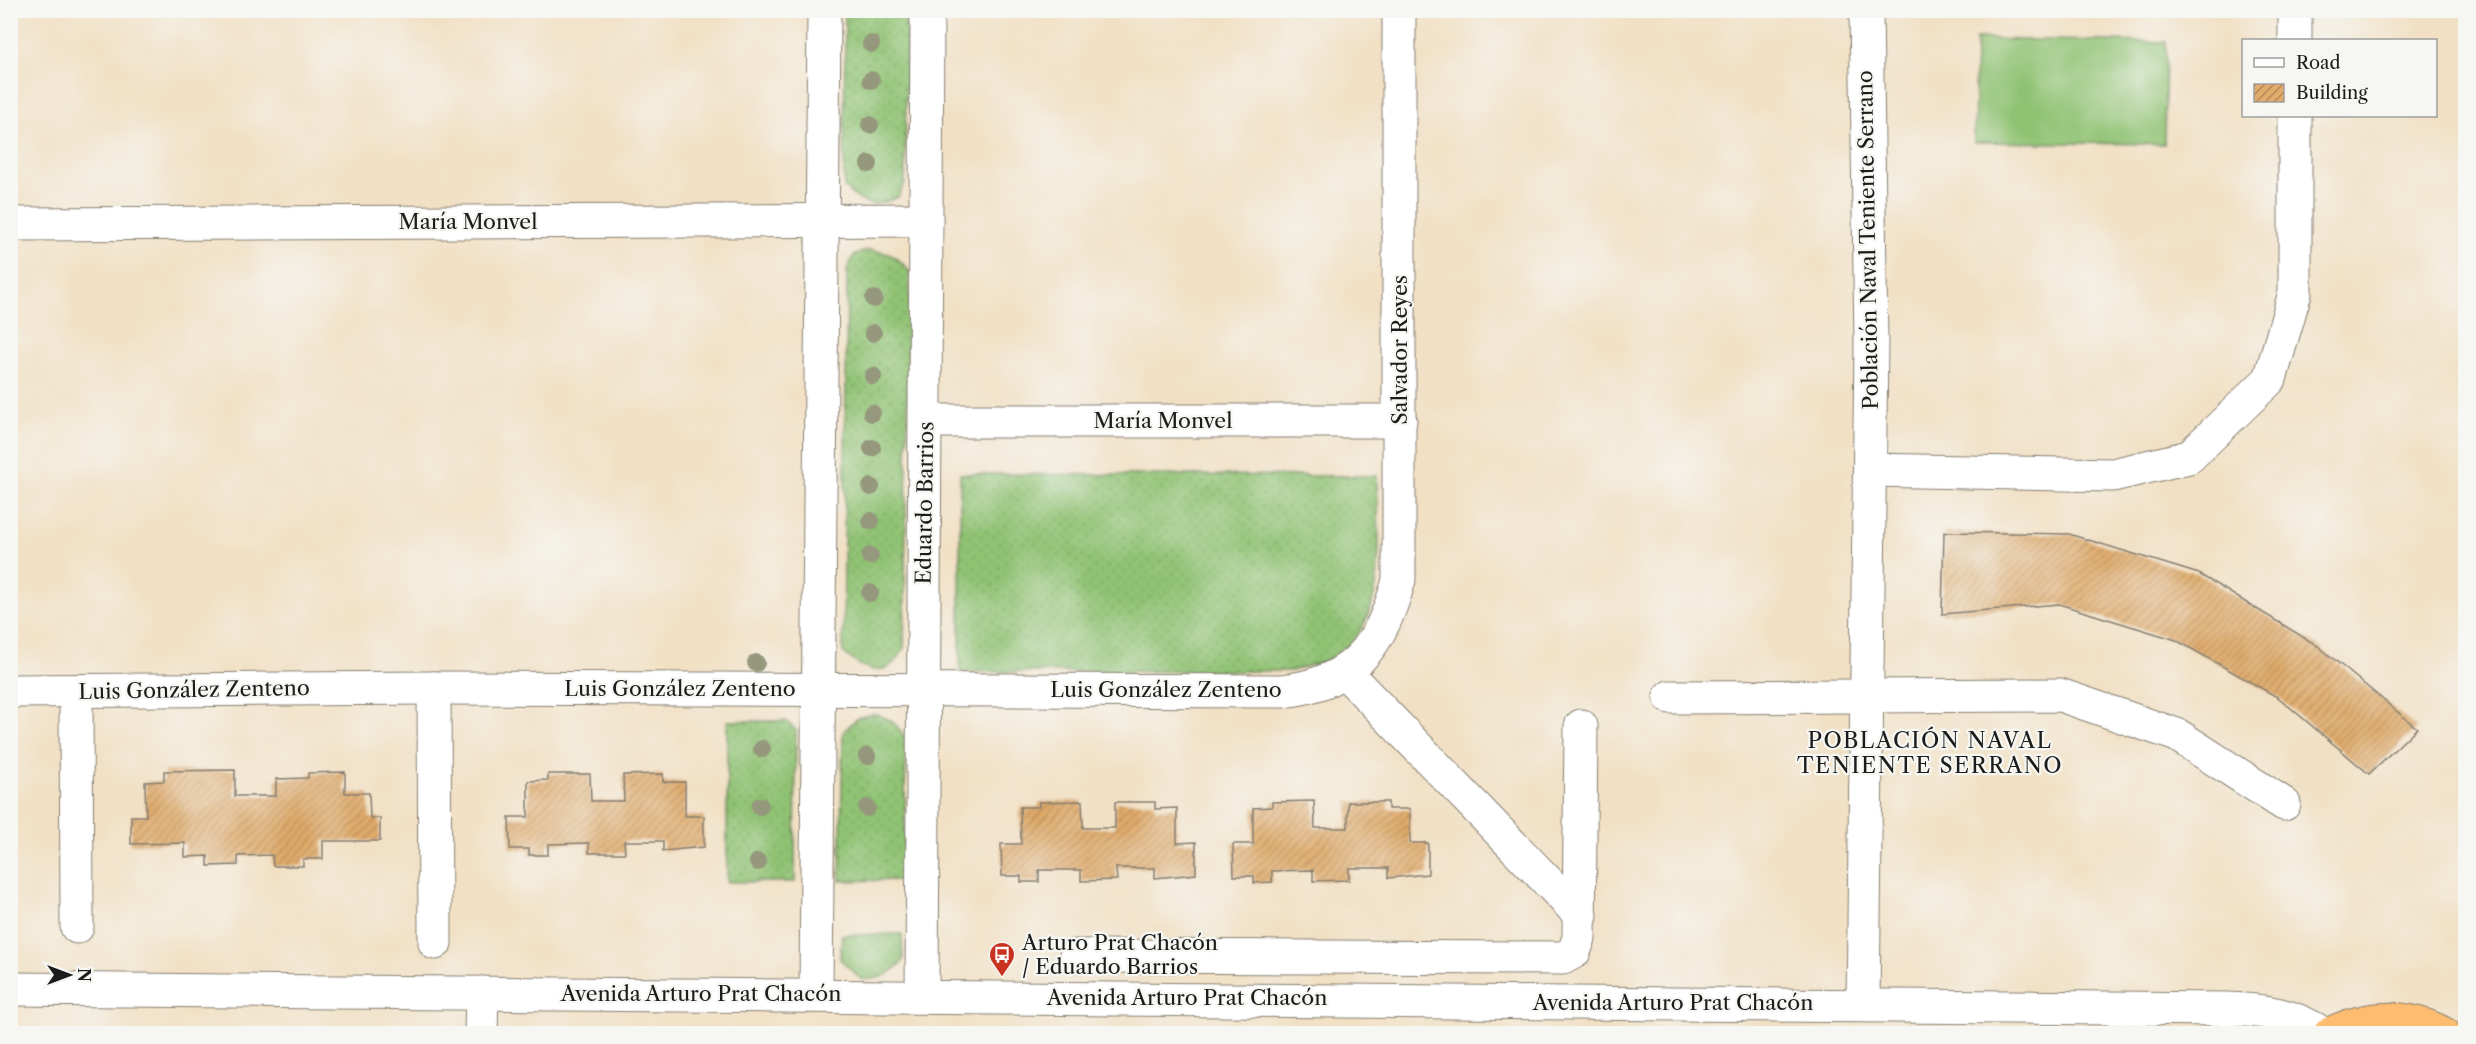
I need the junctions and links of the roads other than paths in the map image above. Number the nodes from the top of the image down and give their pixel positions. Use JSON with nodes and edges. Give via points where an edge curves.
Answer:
{"nodes":[{"id":1,"x":824,"y":10,"type":"edge"},
{"id":2,"x":927,"y":10,"type":"edge"},
{"id":3,"x":1399,"y":10,"type":"edge"},
{"id":4,"x":1866,"y":10,"type":"edge"},
{"id":5,"x":2295,"y":10,"type":"edge"},
{"id":6,"x":2295,"y":39,"type":"edge"},
{"id":7,"x":2295,"y":117,"type":"edge"},
{"id":8,"x":822,"y":220,"type":"junction"},
{"id":9,"x":926,"y":220,"type":"junction"},
{"id":10,"x":10,"y":224,"type":"edge"},
{"id":11,"x":926,"y":420,"type":"junction"},
{"id":12,"x":1400,"y":421,"type":"junction"},
{"id":13,"x":1870,"y":470,"type":"junction"},
{"id":14,"x":1345,"y":672,"type":"junction"},
{"id":15,"x":434,"y":688,"type":"junction"},
{"id":16,"x":819,"y":690,"type":"junction"},
{"id":17,"x":923,"y":690,"type":"junction"},
{"id":18,"x":10,"y":691,"type":"edge"},
{"id":19,"x":76,"y":692,"type":"junction"},
{"id":20,"x":1868,"y":695,"type":"junction"},
{"id":21,"x":1670,"y":697,"type":"dead end"},
{"id":22,"x":1581,"y":726,"type":"dead end"},
{"id":23,"x":2284,"y":804,"type":"dead end"},
{"id":24,"x":1581,"y":916,"type":"junction"},
{"id":25,"x":77,"y":927,"type":"dead end"},
{"id":26,"x":435,"y":943,"type":"dead end"},
{"id":27,"x":1076,"y":956,"type":"dead end"},
{"id":28,"x":10,"y":989,"type":"edge"},
{"id":29,"x":482,"y":993,"type":"junction"},
{"id":30,"x":816,"y":995,"type":"junction"},
{"id":31,"x":922,"y":996,"type":"junction"},
{"id":32,"x":1863,"y":1004,"type":"junction"},
{"id":33,"x":481,"y":1034,"type":"edge"},
{"id":34,"x":2323,"y":1034,"type":"edge"},
{"id":35,"x":2330,"y":1034,"type":"edge"},
{"id":36,"x":2444,"y":1034,"type":"edge"}],
"edges":[{"from":1,"to":8,"type":"street"},
{"from":2,"to":9,"type":"street","name":"Eduardo Barrios"},
{"from":3,"to":12,"type":"street","name":"Salvador Reyes"},
{"from":4,"to":13,"type":"street","name":"Población Naval Teniente Serrano"},
{"from":5,"to":6,"type":"street"},
{"from":7,"to":13,"type":"street","via":[[2295,293],[2270,379],[2189,457],[2113,475]]},
{"from":8,"to":9,"type":"street","name":"María Monvel"},
{"from":8,"to":10,"type":"street","name":"María Monvel"},
{"from":8,"to":16,"type":"street"},
{"from":9,"to":11,"type":"street","name":"Eduardo Barrios"},
{"from":11,"to":12,"type":"street","name":"María Monvel"},
{"from":11,"to":17,"type":"street","name":"Eduardo Barrios"},
{"from":12,"to":14,"type":"street","name":"Salvador Reyes","via":[[1399,580],[1382,630],[1372,646]]},
{"from":13,"to":20,"type":"street","name":"Población Naval Teniente Serrano"},
{"from":14,"to":17,"type":"street","name":"Luis González Zenteno","via":[[1315,685],[1283,691]]},
{"from":14,"to":24,"type":"street"},
{"from":15,"to":16,"type":"street","name":"Luis González Zenteno"},
{"from":15,"to":19,"type":"street","name":"Luis González Zenteno"},
{"from":15,"to":26,"type":"street"},
{"from":16,"to":17,"type":"street","name":"Luis González Zenteno"},
{"from":16,"to":30,"type":"street"},
{"from":17,"to":31,"type":"street","name":"Eduardo Barrios"},
{"from":18,"to":19,"type":"street","name":"Luis González Zenteno"},
{"from":19,"to":25,"type":"street"},
{"from":20,"to":21,"type":"street"},
{"from":20,"to":23,"type":"street","via":[[2060,695],[2177,735]]},
{"from":20,"to":32,"type":"street","name":"Población Naval Teniente Serrano"},
{"from":22,"to":24,"type":"street"},
{"from":24,"to":27,"type":"street","via":[[1574,952],[1563,958]]},
{"from":28,"to":29,"type":"street","name":"Avenida Arturo Prat Chacón"},
{"from":29,"to":30,"type":"street","name":"Avenida Arturo Prat Chacón"},
{"from":29,"to":33,"type":"street"},
{"from":30,"to":31,"type":"street","name":"Avenida Arturo Prat Chacón"},
{"from":31,"to":32,"type":"street","name":"Avenida Arturo Prat Chacón"},
{"from":32,"to":34,"type":"street","name":"Avenida Arturo Prat Chacón","via":[[2249,1009],[2291,1017]]},
{"from":35,"to":36,"type":"highway","via":[[2358,1022],[2393,1018]]}]}
